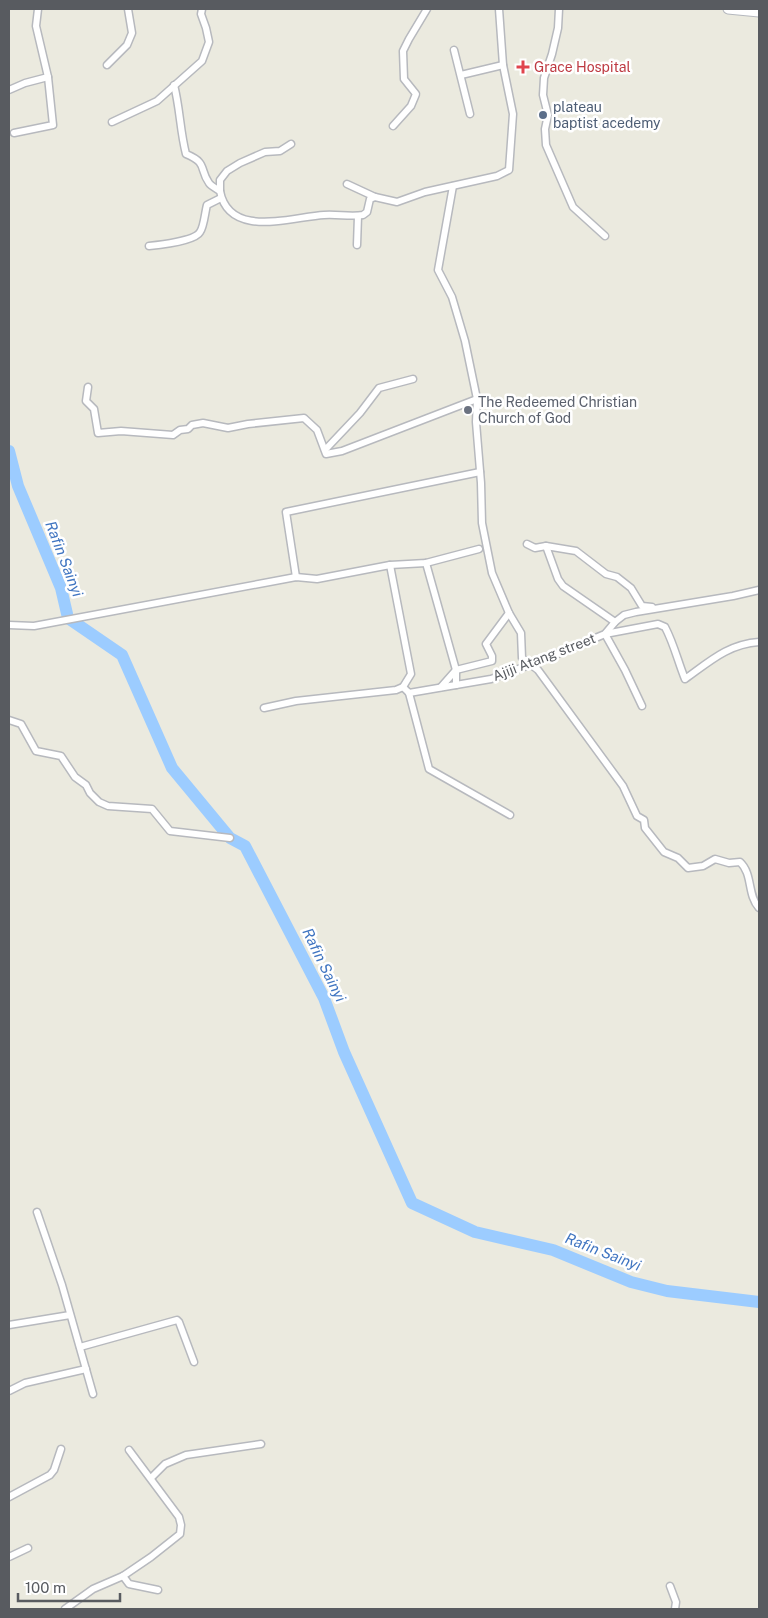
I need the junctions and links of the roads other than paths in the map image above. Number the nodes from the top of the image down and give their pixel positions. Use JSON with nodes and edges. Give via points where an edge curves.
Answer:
{"nodes":[{"id":1,"x":38,"y":9,"type":"edge"},
{"id":2,"x":128,"y":9,"type":"edge"},
{"id":3,"x":202,"y":9,"type":"edge"},
{"id":4,"x":427,"y":9,"type":"edge"},
{"id":5,"x":499,"y":9,"type":"edge"},
{"id":6,"x":559,"y":9,"type":"edge"},
{"id":7,"x":728,"y":9,"type":"edge"},
{"id":8,"x":759,"y":12,"type":"edge"},
{"id":9,"x":454,"y":50,"type":"dead end"},
{"id":10,"x":107,"y":65,"type":"dead end"},
{"id":11,"x":503,"y":65,"type":"junction"},
{"id":12,"x":462,"y":75,"type":"junction"},
{"id":13,"x":48,"y":77,"type":"junction"},
{"id":14,"x":174,"y":86,"type":"junction"},
{"id":15,"x":9,"y":90,"type":"edge"},
{"id":16,"x":470,"y":114,"type":"dead end"},
{"id":17,"x":112,"y":122,"type":"dead end"},
{"id":18,"x":393,"y":126,"type":"dead end"},
{"id":19,"x":14,"y":133,"type":"dead end"},
{"id":20,"x":291,"y":144,"type":"dead end"},
{"id":21,"x":347,"y":184,"type":"dead end"},
{"id":22,"x":453,"y":186,"type":"junction"},
{"id":23,"x":221,"y":194,"type":"junction"},
{"id":24,"x":375,"y":197,"type":"junction"},
{"id":25,"x":358,"y":216,"type":"junction"},
{"id":26,"x":605,"y":236,"type":"dead end"},
{"id":27,"x":357,"y":245,"type":"dead end"},
{"id":28,"x":148,"y":246,"type":"dead end"},
{"id":29,"x":412,"y":379,"type":"dead end"},
{"id":30,"x":88,"y":387,"type":"dead end"},
{"id":31,"x":477,"y":399,"type":"junction"},
{"id":32,"x":325,"y":450,"type":"junction"},
{"id":33,"x":480,"y":472,"type":"junction"},
{"id":34,"x":527,"y":544,"type":"dead end"},
{"id":35,"x":546,"y":546,"type":"junction"},
{"id":36,"x":479,"y":549,"type":"dead end"},
{"id":37,"x":426,"y":563,"type":"junction"},
{"id":38,"x":390,"y":565,"type":"junction"},
{"id":39,"x":296,"y":577,"type":"junction"},
{"id":40,"x":759,"y":590,"type":"edge"},
{"id":41,"x":660,"y":608,"type":"junction"},
{"id":42,"x":508,"y":612,"type":"junction"},
{"id":43,"x":614,"y":622,"type":"junction"},
{"id":44,"x":9,"y":625,"type":"edge"},
{"id":45,"x":605,"y":634,"type":"junction"},
{"id":46,"x":759,"y":642,"type":"edge"},
{"id":47,"x":530,"y":663,"type":"junction"},
{"id":48,"x":456,"y":670,"type":"junction"},
{"id":49,"x":456,"y":684,"type":"junction"},
{"id":50,"x":403,"y":687,"type":"junction"},
{"id":51,"x":442,"y":687,"type":"junction"},
{"id":52,"x":409,"y":693,"type":"junction"},
{"id":53,"x":642,"y":706,"type":"dead end"},
{"id":54,"x":264,"y":708,"type":"dead end"},
{"id":55,"x":9,"y":720,"type":"edge"},
{"id":56,"x":510,"y":815,"type":"dead end"},
{"id":57,"x":230,"y":838,"type":"dead end"},
{"id":58,"x":759,"y":908,"type":"edge"},
{"id":59,"x":37,"y":1212,"type":"dead end"},
{"id":60,"x":70,"y":1315,"type":"junction"},
{"id":61,"x":9,"y":1325,"type":"edge"},
{"id":62,"x":80,"y":1348,"type":"junction"},
{"id":63,"x":194,"y":1362,"type":"dead end"},
{"id":64,"x":86,"y":1369,"type":"junction"},
{"id":65,"x":9,"y":1392,"type":"edge"},
{"id":66,"x":93,"y":1394,"type":"dead end"},
{"id":67,"x":261,"y":1444,"type":"dead end"},
{"id":68,"x":61,"y":1449,"type":"dead end"},
{"id":69,"x":129,"y":1450,"type":"dead end"},
{"id":70,"x":151,"y":1478,"type":"junction"},
{"id":71,"x":9,"y":1497,"type":"edge"},
{"id":72,"x":28,"y":1548,"type":"dead end"},
{"id":73,"x":9,"y":1557,"type":"edge"},
{"id":74,"x":123,"y":1576,"type":"junction"},
{"id":75,"x":670,"y":1586,"type":"dead end"},
{"id":76,"x":158,"y":1590,"type":"dead end"},
{"id":77,"x":65,"y":1609,"type":"edge"},
{"id":78,"x":675,"y":1609,"type":"edge"}],
"edges":[{"from":1,"to":13,"type":"street","via":[[36,26]]},
{"from":2,"to":10,"type":"street","via":[[132,33],[127,45]]},
{"from":3,"to":14,"type":"street","via":[[209,42],[202,62]]},
{"from":4,"to":18,"type":"street","via":[[404,51],[404,79],[416,94],[414,101]]},
{"from":5,"to":11,"type":"street"},
{"from":6,"to":26,"type":"street","via":[[558,28],[544,78],[543,95],[548,115],[546,145],[573,207]]},
{"from":7,"to":8,"type":"main road"},
{"from":9,"to":12,"type":"street"},
{"from":11,"to":12,"type":"street"},
{"from":11,"to":22,"type":"street","via":[[513,114],[509,170]]},
{"from":12,"to":16,"type":"street"},
{"from":13,"to":15,"type":"street"},
{"from":13,"to":19,"type":"street","via":[[53,125]]},
{"from":14,"to":17,"type":"street","via":[[156,101]]},
{"from":14,"to":23,"type":"street","via":[[186,154],[198,160],[210,184]]},
{"from":20,"to":23,"type":"street","via":[[280,151],[265,152],[240,162],[220,180]]},
{"from":21,"to":24,"type":"street"},
{"from":22,"to":24,"type":"street","via":[[397,202]]},
{"from":22,"to":31,"type":"street","via":[[438,270],[452,297],[465,340]]},
{"from":23,"to":25,"type":"street","via":[[231,212],[257,222],[324,215]]},
{"from":23,"to":28,"type":"street","via":[[207,205],[200,232],[196,235],[177,243]]},
{"from":24,"to":25,"type":"street","via":[[370,199],[367,212]]},
{"from":25,"to":27,"type":"street"},
{"from":29,"to":32,"type":"street","via":[[379,388]]},
{"from":30,"to":32,"type":"street","via":[[86,401],[94,409],[98,433],[121,431],[174,435],[203,423],[228,428],[304,418],[317,430]]},
{"from":31,"to":32,"type":"street","via":[[342,451],[326,454]]},
{"from":31,"to":33,"type":"street"},
{"from":33,"to":39,"type":"street","via":[[286,512]]},
{"from":33,"to":42,"type":"street","via":[[482,523],[487,550],[492,573]]},
{"from":34,"to":35,"type":"street","via":[[535,548]]},
{"from":35,"to":41,"type":"street","via":[[576,551],[631,588],[642,606]]},
{"from":35,"to":43,"type":"street","via":[[563,586]]},
{"from":36,"to":37,"type":"street"},
{"from":37,"to":38,"type":"street"},
{"from":37,"to":48,"type":"street"},
{"from":38,"to":39,"type":"street","via":[[317,579]]},
{"from":38,"to":50,"type":"street","via":[[411,674]]},
{"from":39,"to":44,"type":"street","via":[[34,626]]},
{"from":40,"to":41,"type":"street","name":"Ajiji Atang street"},
{"from":41,"to":43,"type":"street","name":"Ajiji Atang street","via":[[636,612]]},
{"from":42,"to":47,"type":"street","via":[[521,633],[522,658]]},
{"from":42,"to":48,"type":"street","via":[[486,644],[492,661]]},
{"from":43,"to":45,"type":"street","name":"Ajiji Atang street"},
{"from":45,"to":46,"type":"street","via":[[658,624],[666,627],[685,679],[724,651],[745,643]]},
{"from":45,"to":47,"type":"street","name":"Ajiji Atang street"},
{"from":45,"to":53,"type":"street"},
{"from":47,"to":49,"type":"street","name":"Ajiji Atang street","via":[[490,678]]},
{"from":47,"to":58,"type":"street","via":[[623,786],[637,816],[644,820],[645,828],[664,852],[678,858],[688,868],[703,866],[715,859],[740,862],[746,868]]},
{"from":48,"to":49,"type":"street"},
{"from":48,"to":51,"type":"street"},
{"from":49,"to":51,"type":"street","name":"Ajiji Atang street"},
{"from":50,"to":52,"type":"street"},
{"from":50,"to":54,"type":"street"},
{"from":51,"to":52,"type":"street","name":"Ajiji Atang street"},
{"from":52,"to":56,"type":"street","via":[[429,769]]},
{"from":55,"to":57,"type":"street","via":[[21,724],[36,751],[61,756],[75,777],[99,802],[108,806],[152,809],[170,832]]},
{"from":59,"to":60,"type":"street"},
{"from":60,"to":61,"type":"street"},
{"from":60,"to":62,"type":"street"},
{"from":62,"to":63,"type":"street","via":[[177,1320]]},
{"from":62,"to":64,"type":"street"},
{"from":64,"to":65,"type":"street","via":[[25,1384]]},
{"from":64,"to":66,"type":"street"},
{"from":67,"to":70,"type":"street","via":[[186,1455],[165,1464]]},
{"from":68,"to":71,"type":"street","via":[[50,1475]]},
{"from":69,"to":70,"type":"street"},
{"from":70,"to":74,"type":"street","via":[[179,1517],[180,1534]]},
{"from":72,"to":73,"type":"street"},
{"from":74,"to":76,"type":"street","via":[[129,1584]]},
{"from":74,"to":77,"type":"street","via":[[93,1589]]},
{"from":75,"to":78,"type":"street"}]}
